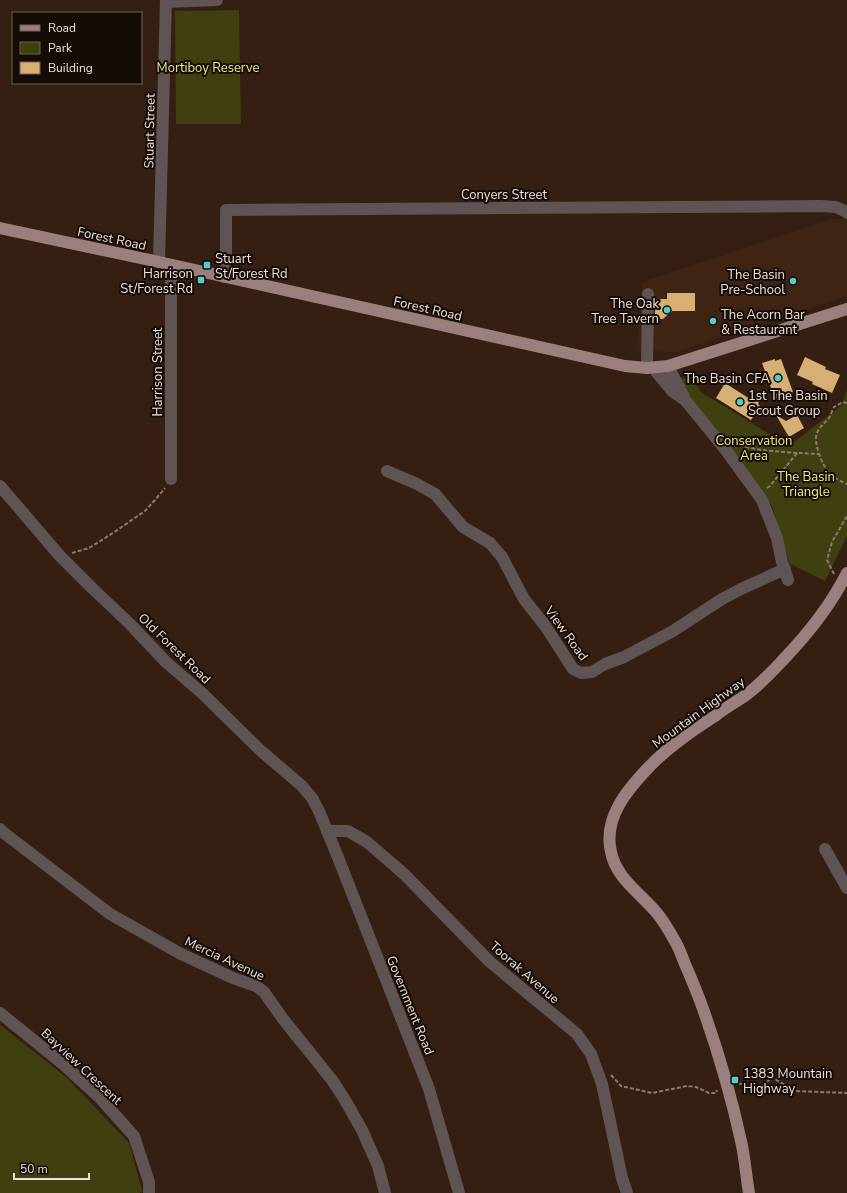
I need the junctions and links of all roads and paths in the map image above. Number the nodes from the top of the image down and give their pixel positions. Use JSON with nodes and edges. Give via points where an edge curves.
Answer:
{"nodes":[{"id":1,"x":217,"y":0,"type":"edge"},
{"id":2,"x":166,"y":1,"type":"edge"},
{"id":3,"x":847,"y":213,"type":"edge"},
{"id":4,"x":0,"y":228,"type":"edge"},
{"id":5,"x":165,"y":264,"type":"junction"},
{"id":6,"x":224,"y":277,"type":"junction"},
{"id":7,"x":648,"y":294,"type":"dead end"},
{"id":8,"x":847,"y":309,"type":"edge"},
{"id":9,"x":668,"y":366,"type":"junction"},
{"id":10,"x":650,"y":368,"type":"junction"},
{"id":11,"x":685,"y":400,"type":"junction"},
{"id":12,"x":847,"y":403,"type":"edge"},
{"id":13,"x":731,"y":442,"type":"dead end"},
{"id":14,"x":797,"y":453,"type":"junction"},
{"id":15,"x":819,"y":454,"type":"junction"},
{"id":16,"x":386,"y":471,"type":"dead end"},
{"id":17,"x":171,"y":479,"type":"joint"},
{"id":18,"x":847,"y":484,"type":"edge"},
{"id":19,"x":0,"y":486,"type":"edge"},
{"id":20,"x":758,"y":495,"type":"junction"},
{"id":21,"x":847,"y":516,"type":"edge"},
{"id":22,"x":60,"y":556,"type":"junction"},
{"id":23,"x":847,"y":573,"type":"edge"},
{"id":24,"x":839,"y":588,"type":"junction"},
{"id":25,"x":0,"y":829,"type":"edge"},
{"id":26,"x":327,"y":831,"type":"junction"},
{"id":27,"x":825,"y":849,"type":"dead end"},
{"id":28,"x":847,"y":888,"type":"edge"},
{"id":29,"x":0,"y":1013,"type":"edge"},
{"id":30,"x":595,"y":1065,"type":"junction"},
{"id":31,"x":726,"y":1080,"type":"junction"},
{"id":32,"x":716,"y":1093,"type":"dead end"},
{"id":33,"x":847,"y":1093,"type":"edge"},
{"id":34,"x":149,"y":1193,"type":"edge"},
{"id":35,"x":385,"y":1193,"type":"edge"},
{"id":36,"x":459,"y":1193,"type":"edge"},
{"id":37,"x":627,"y":1193,"type":"edge"},
{"id":38,"x":749,"y":1193,"type":"edge"}],
"edges":[{"from":1,"to":2,"type":"street"},
{"from":2,"to":5,"type":"street","name":"Stuart Street"},
{"from":3,"to":6,"type":"street","name":"Conyers Street","via":[[836,207],[820,206],[226,210]]},
{"from":4,"to":5,"type":"main road","name":"Forest Road"},
{"from":5,"to":6,"type":"main road","name":"Forest Road"},
{"from":5,"to":17,"type":"street","name":"Harrison Street"},
{"from":6,"to":10,"type":"main road","name":"Forest Road","via":[[625,366]]},
{"from":7,"to":10,"type":"street"},
{"from":8,"to":9,"type":"main road","name":"Forest Road"},
{"from":9,"to":10,"type":"main road","name":"Forest Road"},
{"from":9,"to":11,"type":"street"},
{"from":10,"to":11,"type":"street","via":[[672,391]]},
{"from":11,"to":20,"type":"street"},
{"from":12,"to":15,"type":"path","via":[[834,406],[816,434],[815,443]]},
{"from":13,"to":14,"type":"path","via":[[741,446]]},
{"from":14,"to":15,"type":"path"},
{"from":14,"to":20,"type":"path","via":[[770,486]]},
{"from":15,"to":18,"type":"path","via":[[828,473]]},
{"from":16,"to":20,"type":"street","name":"View Road","via":[[435,494],[464,528],[490,543],[502,557],[524,598],[573,669],[580,673],[592,672],[624,657],[673,631],[741,589],[786,574],[777,538]]},
{"from":17,"to":22,"type":"path","via":[[145,510],[114,533],[89,548]]},
{"from":19,"to":22,"type":"street","name":"Old Forest Road"},
{"from":21,"to":24,"type":"path","via":[[832,542],[827,560]]},
{"from":22,"to":26,"type":"street","name":"Old Forest Road","via":[[166,662],[302,786],[312,798]]},
{"from":23,"to":24,"type":"main road","name":"Mountain Highway"},
{"from":24,"to":31,"type":"main road","name":"Mountain Highway","via":[[802,641],[760,684],[670,748],[651,766],[619,804],[610,824],[611,853],[616,866],[623,878],[651,906],[678,946]]},
{"from":25,"to":35,"type":"street","name":"Mercia Avenue","via":[[110,914],[181,954],[256,986],[264,992],[345,1100],[378,1166]]},
{"from":26,"to":30,"type":"street","name":"Toorak Avenue","via":[[348,832],[372,846],[404,874],[490,962],[577,1034],[591,1054]]},
{"from":26,"to":36,"type":"street","name":"Government Road","via":[[429,1089]]},
{"from":27,"to":28,"type":"street"},
{"from":29,"to":34,"type":"street","name":"Bayview Crescent","via":[[99,1097],[134,1136],[149,1182]]},
{"from":30,"to":32,"type":"path","via":[[612,1076],[621,1086],[633,1089],[652,1093],[686,1086]]},
{"from":30,"to":37,"type":"street","name":"Toorak Avenue","via":[[602,1084]]},
{"from":31,"to":33,"type":"path","via":[[748,1086],[760,1095],[766,1090],[767,1082],[772,1077],[794,1091]]},
{"from":31,"to":38,"type":"main road","name":"Mountain Highway","via":[[742,1142]]}]}
